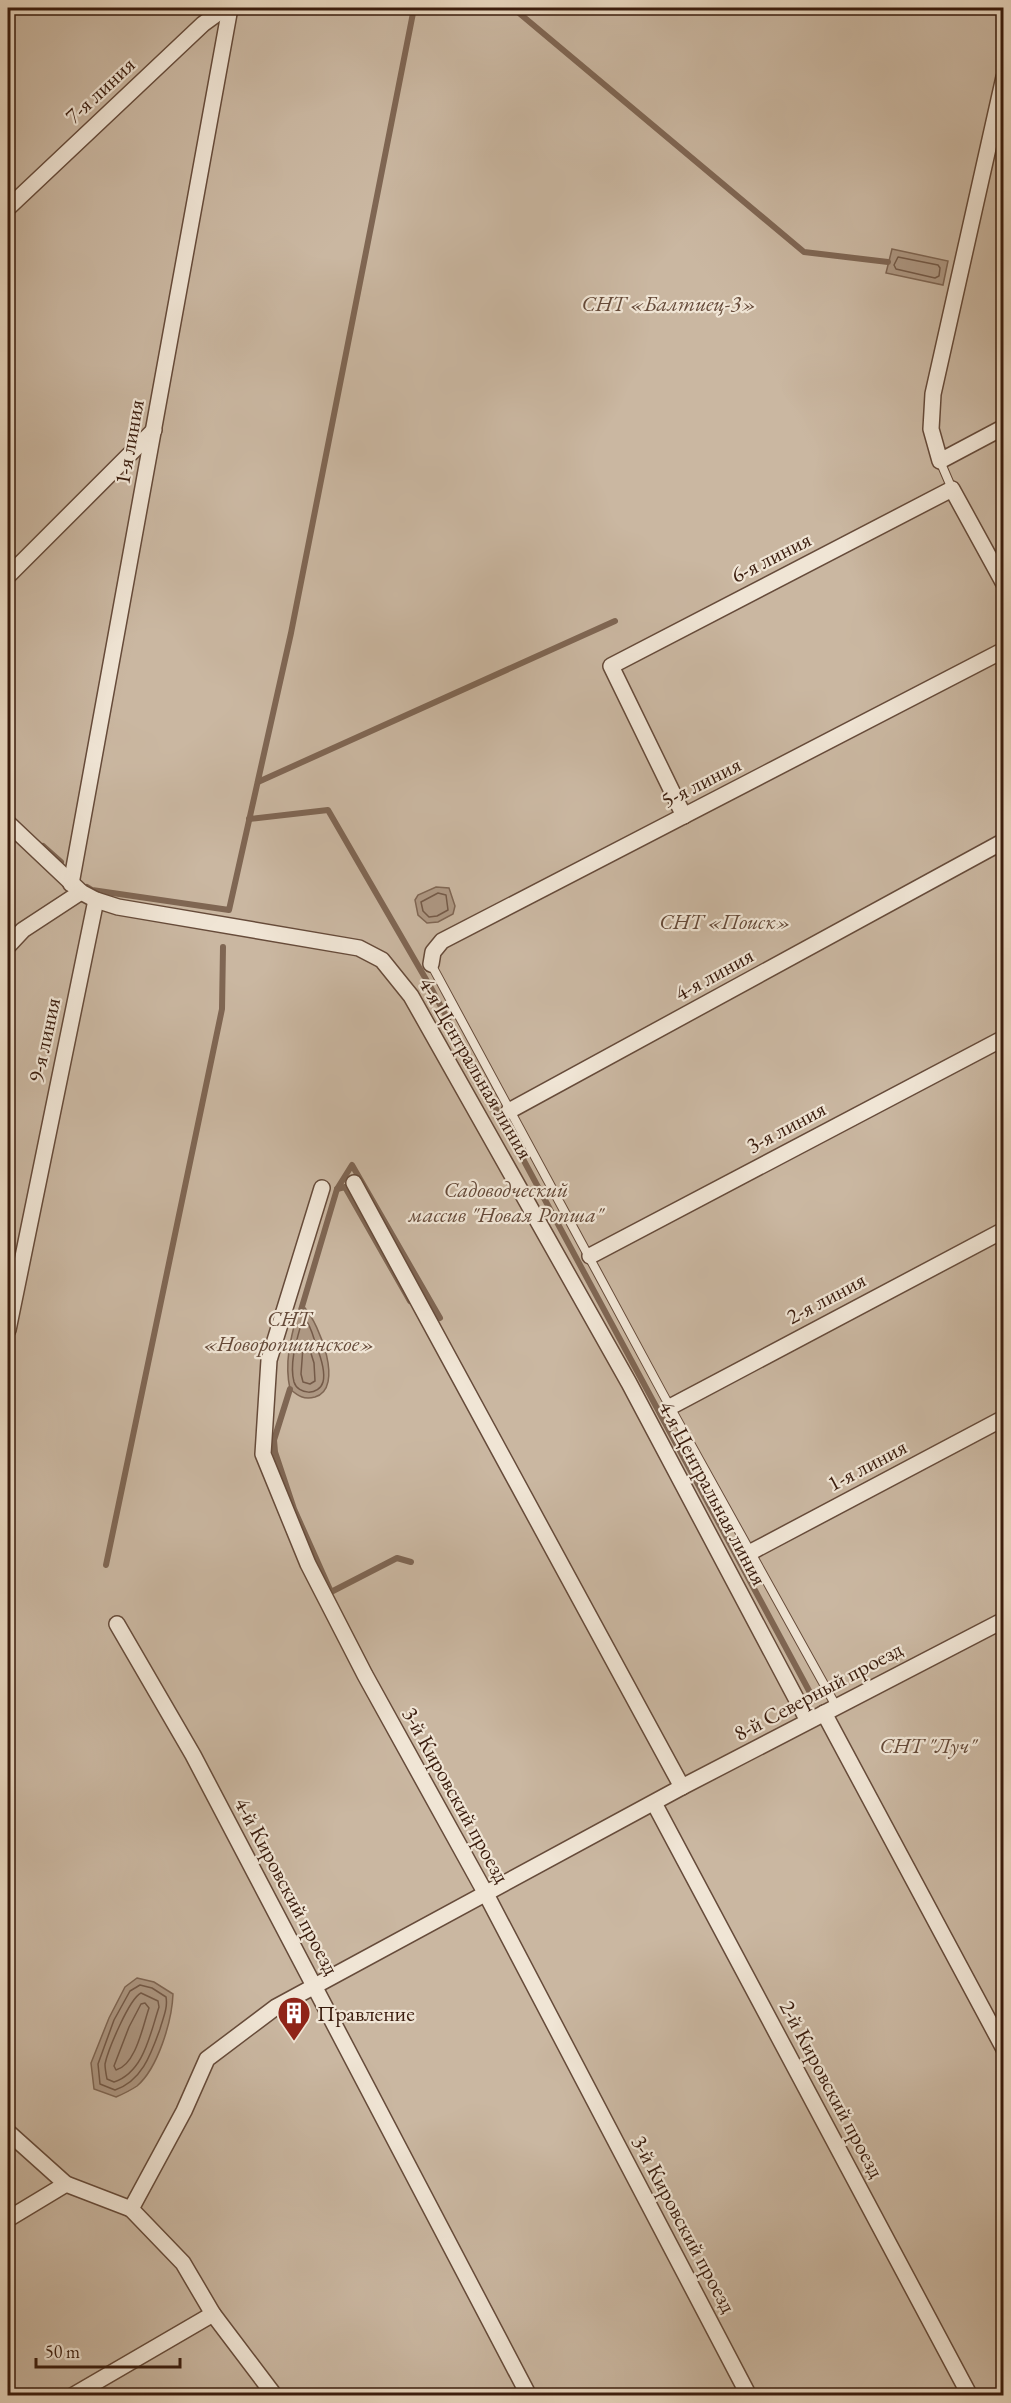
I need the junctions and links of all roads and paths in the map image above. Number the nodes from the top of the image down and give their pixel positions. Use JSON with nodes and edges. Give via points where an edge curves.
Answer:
{"nodes":[{"id":1,"x":225,"y":8,"type":"edge"},
{"id":2,"x":230,"y":8,"type":"edge"},
{"id":3,"x":1004,"y":77,"type":"edge"},
{"id":4,"x":993,"y":124,"type":"junction"},
{"id":5,"x":1004,"y":141,"type":"edge"},
{"id":6,"x":8,"y":208,"type":"edge"},
{"id":7,"x":1004,"y":427,"type":"edge"},
{"id":8,"x":154,"y":430,"type":"junction"},
{"id":9,"x":940,"y":461,"type":"junction"},
{"id":10,"x":952,"y":489,"type":"junction"},
{"id":11,"x":8,"y":576,"type":"edge"},
{"id":12,"x":1004,"y":584,"type":"edge"},
{"id":13,"x":1004,"y":650,"type":"edge"},
{"id":14,"x":684,"y":816,"type":"junction"},
{"id":15,"x":8,"y":823,"type":"edge"},
{"id":16,"x":1004,"y":841,"type":"edge"},
{"id":17,"x":76,"y":888,"type":"junction"},
{"id":18,"x":96,"y":900,"type":"junction"},
{"id":19,"x":8,"y":946,"type":"edge"},
{"id":20,"x":431,"y":964,"type":"joint"},
{"id":21,"x":1004,"y":1038,"type":"edge"},
{"id":22,"x":509,"y":1111,"type":"junction"},
{"id":23,"x":354,"y":1183,"type":"dead end"},
{"id":24,"x":322,"y":1188,"type":"dead end"},
{"id":25,"x":1004,"y":1230,"type":"edge"},
{"id":26,"x":590,"y":1256,"type":"junction"},
{"id":27,"x":8,"y":1330,"type":"edge"},
{"id":28,"x":670,"y":1407,"type":"junction"},
{"id":29,"x":1004,"y":1418,"type":"edge"},
{"id":30,"x":751,"y":1552,"type":"junction"},
{"id":31,"x":1004,"y":1620,"type":"edge"},
{"id":32,"x":117,"y":1624,"type":"dead end"},
{"id":33,"x":830,"y":1709,"type":"junction"},
{"id":34,"x":808,"y":1721,"type":"junction"},
{"id":35,"x":682,"y":1787,"type":"junction"},
{"id":36,"x":654,"y":1803,"type":"junction"},
{"id":37,"x":486,"y":1894,"type":"junction"},
{"id":38,"x":314,"y":1987,"type":"junction"},
{"id":39,"x":1004,"y":2049,"type":"edge"},
{"id":40,"x":8,"y":2132,"type":"edge"},
{"id":41,"x":66,"y":2184,"type":"junction"},
{"id":42,"x":131,"y":2209,"type":"junction"},
{"id":43,"x":8,"y":2219,"type":"edge"},
{"id":44,"x":213,"y":2314,"type":"junction"},
{"id":45,"x":72,"y":2396,"type":"edge"},
{"id":46,"x":275,"y":2396,"type":"edge"},
{"id":47,"x":529,"y":2396,"type":"edge"},
{"id":48,"x":749,"y":2396,"type":"edge"},
{"id":49,"x":970,"y":2396,"type":"edge"}],
"edges":[{"from":1,"to":6,"type":"street","name":"7-я линия","via":[[203,24]]},
{"from":2,"to":8,"type":"street","name":"1-я линия"},
{"from":3,"to":4,"type":"street"},
{"from":4,"to":5,"type":"lane"},
{"from":4,"to":9,"type":"street","via":[[933,394],[931,429]]},
{"from":7,"to":9,"type":"street"},
{"from":8,"to":11,"type":"street"},
{"from":8,"to":17,"type":"street","name":"1-я линия"},
{"from":9,"to":10,"type":"lane"},
{"from":10,"to":12,"type":"street"},
{"from":10,"to":14,"type":"street","name":"6-я линия","via":[[610,666]]},
{"from":13,"to":14,"type":"street","name":"5-я линия"},
{"from":14,"to":20,"type":"street","name":"5-я линия","via":[[442,941],[433,952]]},
{"from":15,"to":17,"type":"street","name":"4-я Центральная линия"},
{"from":16,"to":22,"type":"street","name":"4-я линия"},
{"from":17,"to":18,"type":"street","name":"4-я Центральная линия"},
{"from":17,"to":19,"type":"street"},
{"from":18,"to":27,"type":"street","name":"9-я линия"},
{"from":18,"to":34,"type":"street","name":"4-я Центральная линия","via":[[359,948],[382,960],[411,996],[630,1383]]},
{"from":20,"to":22,"type":"lane"},
{"from":21,"to":26,"type":"street","name":"3-я линия"},
{"from":22,"to":26,"type":"lane"},
{"from":23,"to":35,"type":"street"},
{"from":24,"to":37,"type":"street","name":"3-й Кировский проезд","via":[[269,1360],[262,1454],[308,1564],[364,1675]]},
{"from":25,"to":28,"type":"street","name":"2-я линия"},
{"from":26,"to":28,"type":"lane"},
{"from":28,"to":30,"type":"lane"},
{"from":29,"to":30,"type":"street","name":"1-я линия"},
{"from":30,"to":33,"type":"lane"},
{"from":31,"to":33,"type":"street","name":"8-й Северный проезд"},
{"from":32,"to":38,"type":"street","name":"4-й Кировский проезд","via":[[193,1755]]},
{"from":33,"to":34,"type":"street","name":"8-й Северный проезд"},
{"from":33,"to":39,"type":"street"},
{"from":34,"to":35,"type":"street","name":"8-й Северный проезд"},
{"from":35,"to":36,"type":"street","name":"8-й Северный проезд"},
{"from":36,"to":37,"type":"street","name":"8-й Северный проезд"},
{"from":36,"to":49,"type":"street","name":"2-й Кировский проезд"},
{"from":37,"to":38,"type":"street","name":"8-й Северный проезд"},
{"from":37,"to":48,"type":"street","name":"3-й Кировский проезд"},
{"from":38,"to":42,"type":"street","name":"8-й Северный проезд","via":[[276,2007],[207,2060]]},
{"from":38,"to":47,"type":"street","name":"4-й Кировский проезд"},
{"from":40,"to":41,"type":"street"},
{"from":41,"to":42,"type":"street"},
{"from":41,"to":43,"type":"street"},
{"from":42,"to":44,"type":"street","via":[[183,2263]]},
{"from":44,"to":45,"type":"street"},
{"from":44,"to":46,"type":"street"}]}
